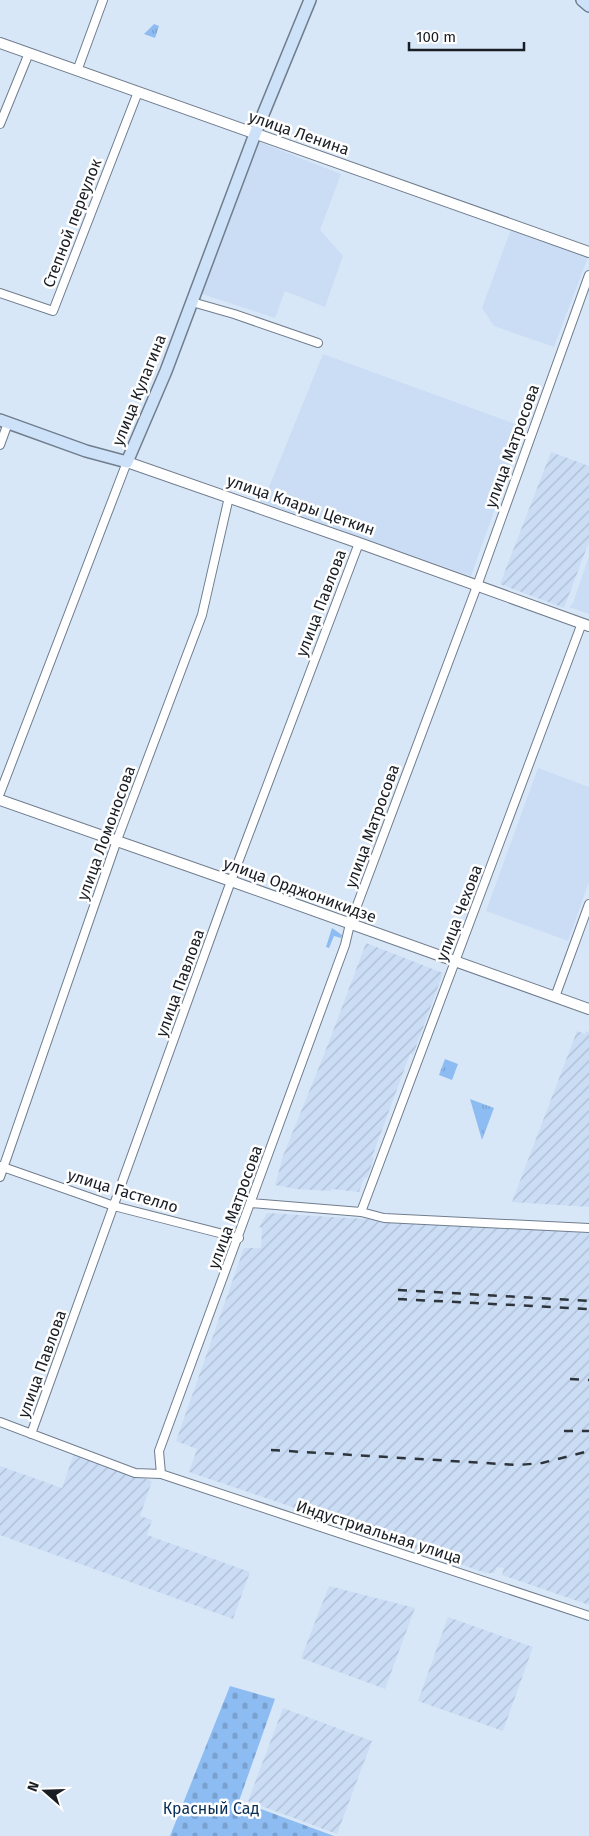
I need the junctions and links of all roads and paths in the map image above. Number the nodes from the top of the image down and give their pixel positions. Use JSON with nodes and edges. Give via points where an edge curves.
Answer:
{"nodes":[{"id":1,"x":103,"y":0,"type":"edge"},
{"id":2,"x":310,"y":0,"type":"edge"},
{"id":3,"x":582,"y":0,"type":"edge"},
{"id":4,"x":589,"y":6,"type":"edge"},
{"id":5,"x":0,"y":43,"type":"edge"},
{"id":6,"x":29,"y":53,"type":"junction"},
{"id":7,"x":78,"y":71,"type":"junction"},
{"id":8,"x":138,"y":92,"type":"junction"},
{"id":9,"x":0,"y":124,"type":"edge"},
{"id":10,"x":255,"y":134,"type":"junction"},
{"id":11,"x":589,"y":252,"type":"edge"},
{"id":12,"x":589,"y":275,"type":"edge"},
{"id":13,"x":0,"y":293,"type":"edge"},
{"id":14,"x":192,"y":302,"type":"junction"},
{"id":15,"x":318,"y":343,"type":"dead end"},
{"id":16,"x":4,"y":422,"type":"edge"},
{"id":17,"x":0,"y":444,"type":"edge"},
{"id":18,"x":127,"y":462,"type":"junction"},
{"id":19,"x":229,"y":497,"type":"junction"},
{"id":20,"x":359,"y":543,"type":"junction"},
{"id":21,"x":477,"y":586,"type":"junction"},
{"id":22,"x":586,"y":625,"type":"edge"},
{"id":23,"x":0,"y":793,"type":"edge"},
{"id":24,"x":0,"y":800,"type":"edge"},
{"id":25,"x":117,"y":840,"type":"junction"},
{"id":26,"x":231,"y":880,"type":"junction"},
{"id":27,"x":589,"y":904,"type":"edge"},
{"id":28,"x":350,"y":924,"type":"junction"},
{"id":29,"x":456,"y":961,"type":"junction"},
{"id":30,"x":555,"y":997,"type":"junction"},
{"id":31,"x":589,"y":1009,"type":"edge"},
{"id":32,"x":2,"y":1167,"type":"edge"},
{"id":33,"x":0,"y":1177,"type":"edge"},
{"id":34,"x":251,"y":1203,"type":"junction"},
{"id":35,"x":114,"y":1206,"type":"junction"},
{"id":36,"x":361,"y":1212,"type":"junction"},
{"id":37,"x":589,"y":1228,"type":"edge"},
{"id":38,"x":239,"y":1238,"type":"junction"},
{"id":39,"x":0,"y":1422,"type":"edge"},
{"id":40,"x":31,"y":1434,"type":"junction"},
{"id":41,"x":161,"y":1474,"type":"junction"},
{"id":42,"x":589,"y":1616,"type":"edge"}],
"edges":[{"from":1,"to":7,"type":"street"},
{"from":2,"to":10,"type":"main road","name":"улица Кулагина"},
{"from":3,"to":4,"type":"main road"},
{"from":5,"to":6,"type":"street","name":"улица Ленина"},
{"from":6,"to":7,"type":"street","name":"улица Ленина"},
{"from":6,"to":9,"type":"street"},
{"from":7,"to":8,"type":"street","name":"улица Ленина"},
{"from":8,"to":10,"type":"street","name":"улица Ленина"},
{"from":8,"to":13,"type":"street","name":"Степной переулок","via":[[53,311]]},
{"from":10,"to":11,"type":"street","name":"улица Ленина"},
{"from":10,"to":14,"type":"main road","name":"улица Кулагина"},
{"from":12,"to":21,"type":"street","name":"улица Матросова"},
{"from":14,"to":15,"type":"street"},
{"from":14,"to":18,"type":"main road","name":"улица Кулагина"},
{"from":16,"to":17,"type":"street"},
{"from":16,"to":18,"type":"main road","name":"улица Клары Цеткин"},
{"from":18,"to":19,"type":"street","name":"улица Клары Цеткин"},
{"from":18,"to":23,"type":"street","name":"улица Кулагина"},
{"from":19,"to":20,"type":"street","name":"улица Клары Цеткин"},
{"from":19,"to":25,"type":"street","name":"улица Ломоносова","via":[[202,615]]},
{"from":20,"to":21,"type":"street","name":"улица Клары Цеткин"},
{"from":20,"to":26,"type":"street","name":"улица Павлова"},
{"from":21,"to":22,"type":"street","name":"улица Клары Цеткин"},
{"from":21,"to":28,"type":"street","name":"улица Матросова"},
{"from":22,"to":29,"type":"street","name":"улица Чехова"},
{"from":24,"to":25,"type":"street","name":"улица Орджоникидзе"},
{"from":25,"to":26,"type":"street","name":"улица Орджоникидзе"},
{"from":25,"to":32,"type":"street","name":"улица Ломоносова"},
{"from":26,"to":28,"type":"street","name":"улица Орджоникидзе"},
{"from":26,"to":35,"type":"street","name":"улица Павлова"},
{"from":27,"to":30,"type":"street"},
{"from":28,"to":29,"type":"street","name":"улица Орджоникидзе"},
{"from":28,"to":34,"type":"street","name":"улица Матросова"},
{"from":29,"to":30,"type":"street","name":"улица Орджоникидзе"},
{"from":29,"to":36,"type":"street","name":"улица Чехова"},
{"from":30,"to":31,"type":"street","name":"улица Орджоникидзе"},
{"from":32,"to":33,"type":"street","name":"улица Ломоносова"},
{"from":32,"to":35,"type":"street","name":"улица Гастелло"},
{"from":34,"to":36,"type":"street"},
{"from":34,"to":38,"type":"street","name":"улица Матросова"},
{"from":35,"to":38,"type":"street","name":"улица Гастелло"},
{"from":35,"to":40,"type":"street","name":"улица Павлова"},
{"from":36,"to":37,"type":"street","via":[[384,1218]]},
{"from":38,"to":41,"type":"street","name":"улица Матросова","via":[[159,1450]]},
{"from":39,"to":40,"type":"street","name":"Индустриальная улица"},
{"from":40,"to":41,"type":"street","name":"Индустриальная улица","via":[[135,1473]]},
{"from":41,"to":42,"type":"street","name":"Индустриальная улица"}]}
